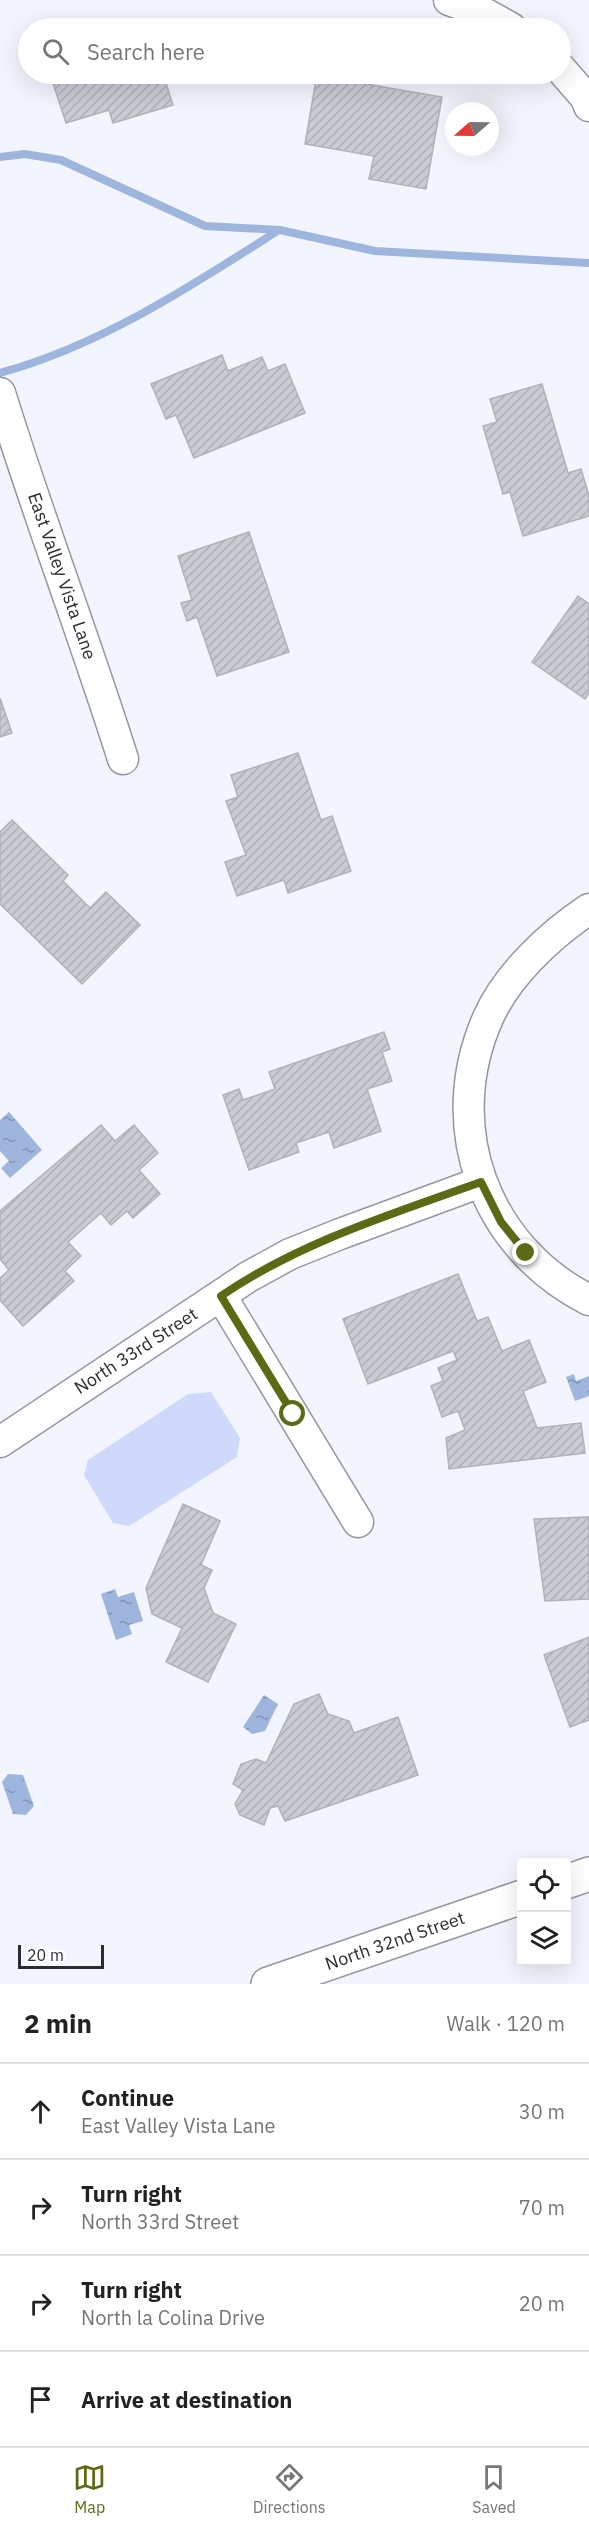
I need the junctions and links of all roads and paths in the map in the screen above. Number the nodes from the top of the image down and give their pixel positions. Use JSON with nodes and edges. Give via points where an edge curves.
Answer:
{"nodes":[{"id":1,"x":449,"y":0,"type":"edge"},
{"id":2,"x":493,"y":18,"type":"edge"},
{"id":3,"x":571,"y":80,"type":"edge"},
{"id":4,"x":589,"y":105,"type":"edge"},
{"id":5,"x":0,"y":393,"type":"edge"},
{"id":6,"x":123,"y":759,"type":"dead end"},
{"id":7,"x":589,"y":909,"type":"edge"},
{"id":8,"x":481,"y":1182,"type":"junction"},
{"id":9,"x":221,"y":1296,"type":"junction"},
{"id":10,"x":589,"y":1300,"type":"edge"},
{"id":11,"x":0,"y":1442,"type":"edge"},
{"id":12,"x":358,"y":1522,"type":"dead end"},
{"id":13,"x":589,"y":1874,"type":"edge"},
{"id":14,"x":571,"y":1881,"type":"edge"},
{"id":15,"x":517,"y":1900,"type":"edge"},
{"id":16,"x":268,"y":1984,"type":"edge"}],
"edges":[{"from":1,"to":2,"type":"street"},
{"from":3,"to":4,"type":"street"},
{"from":5,"to":6,"type":"street","name":"East Valley Vista Lane"},
{"from":7,"to":8,"type":"street","via":[[566,925],[519,970],[489,1017],[474,1062],[469,1108],[472,1146]]},
{"from":8,"to":9,"type":"street","name":"North 33rd Street","via":[[290,1254]]},
{"from":8,"to":10,"type":"street","via":[[497,1216],[526,1253],[553,1279]]},
{"from":9,"to":11,"type":"street","name":"North 33rd Street"},
{"from":9,"to":12,"type":"street"},
{"from":13,"to":14,"type":"main road"},
{"from":15,"to":16,"type":"main road","name":"North 32nd Street"}]}
